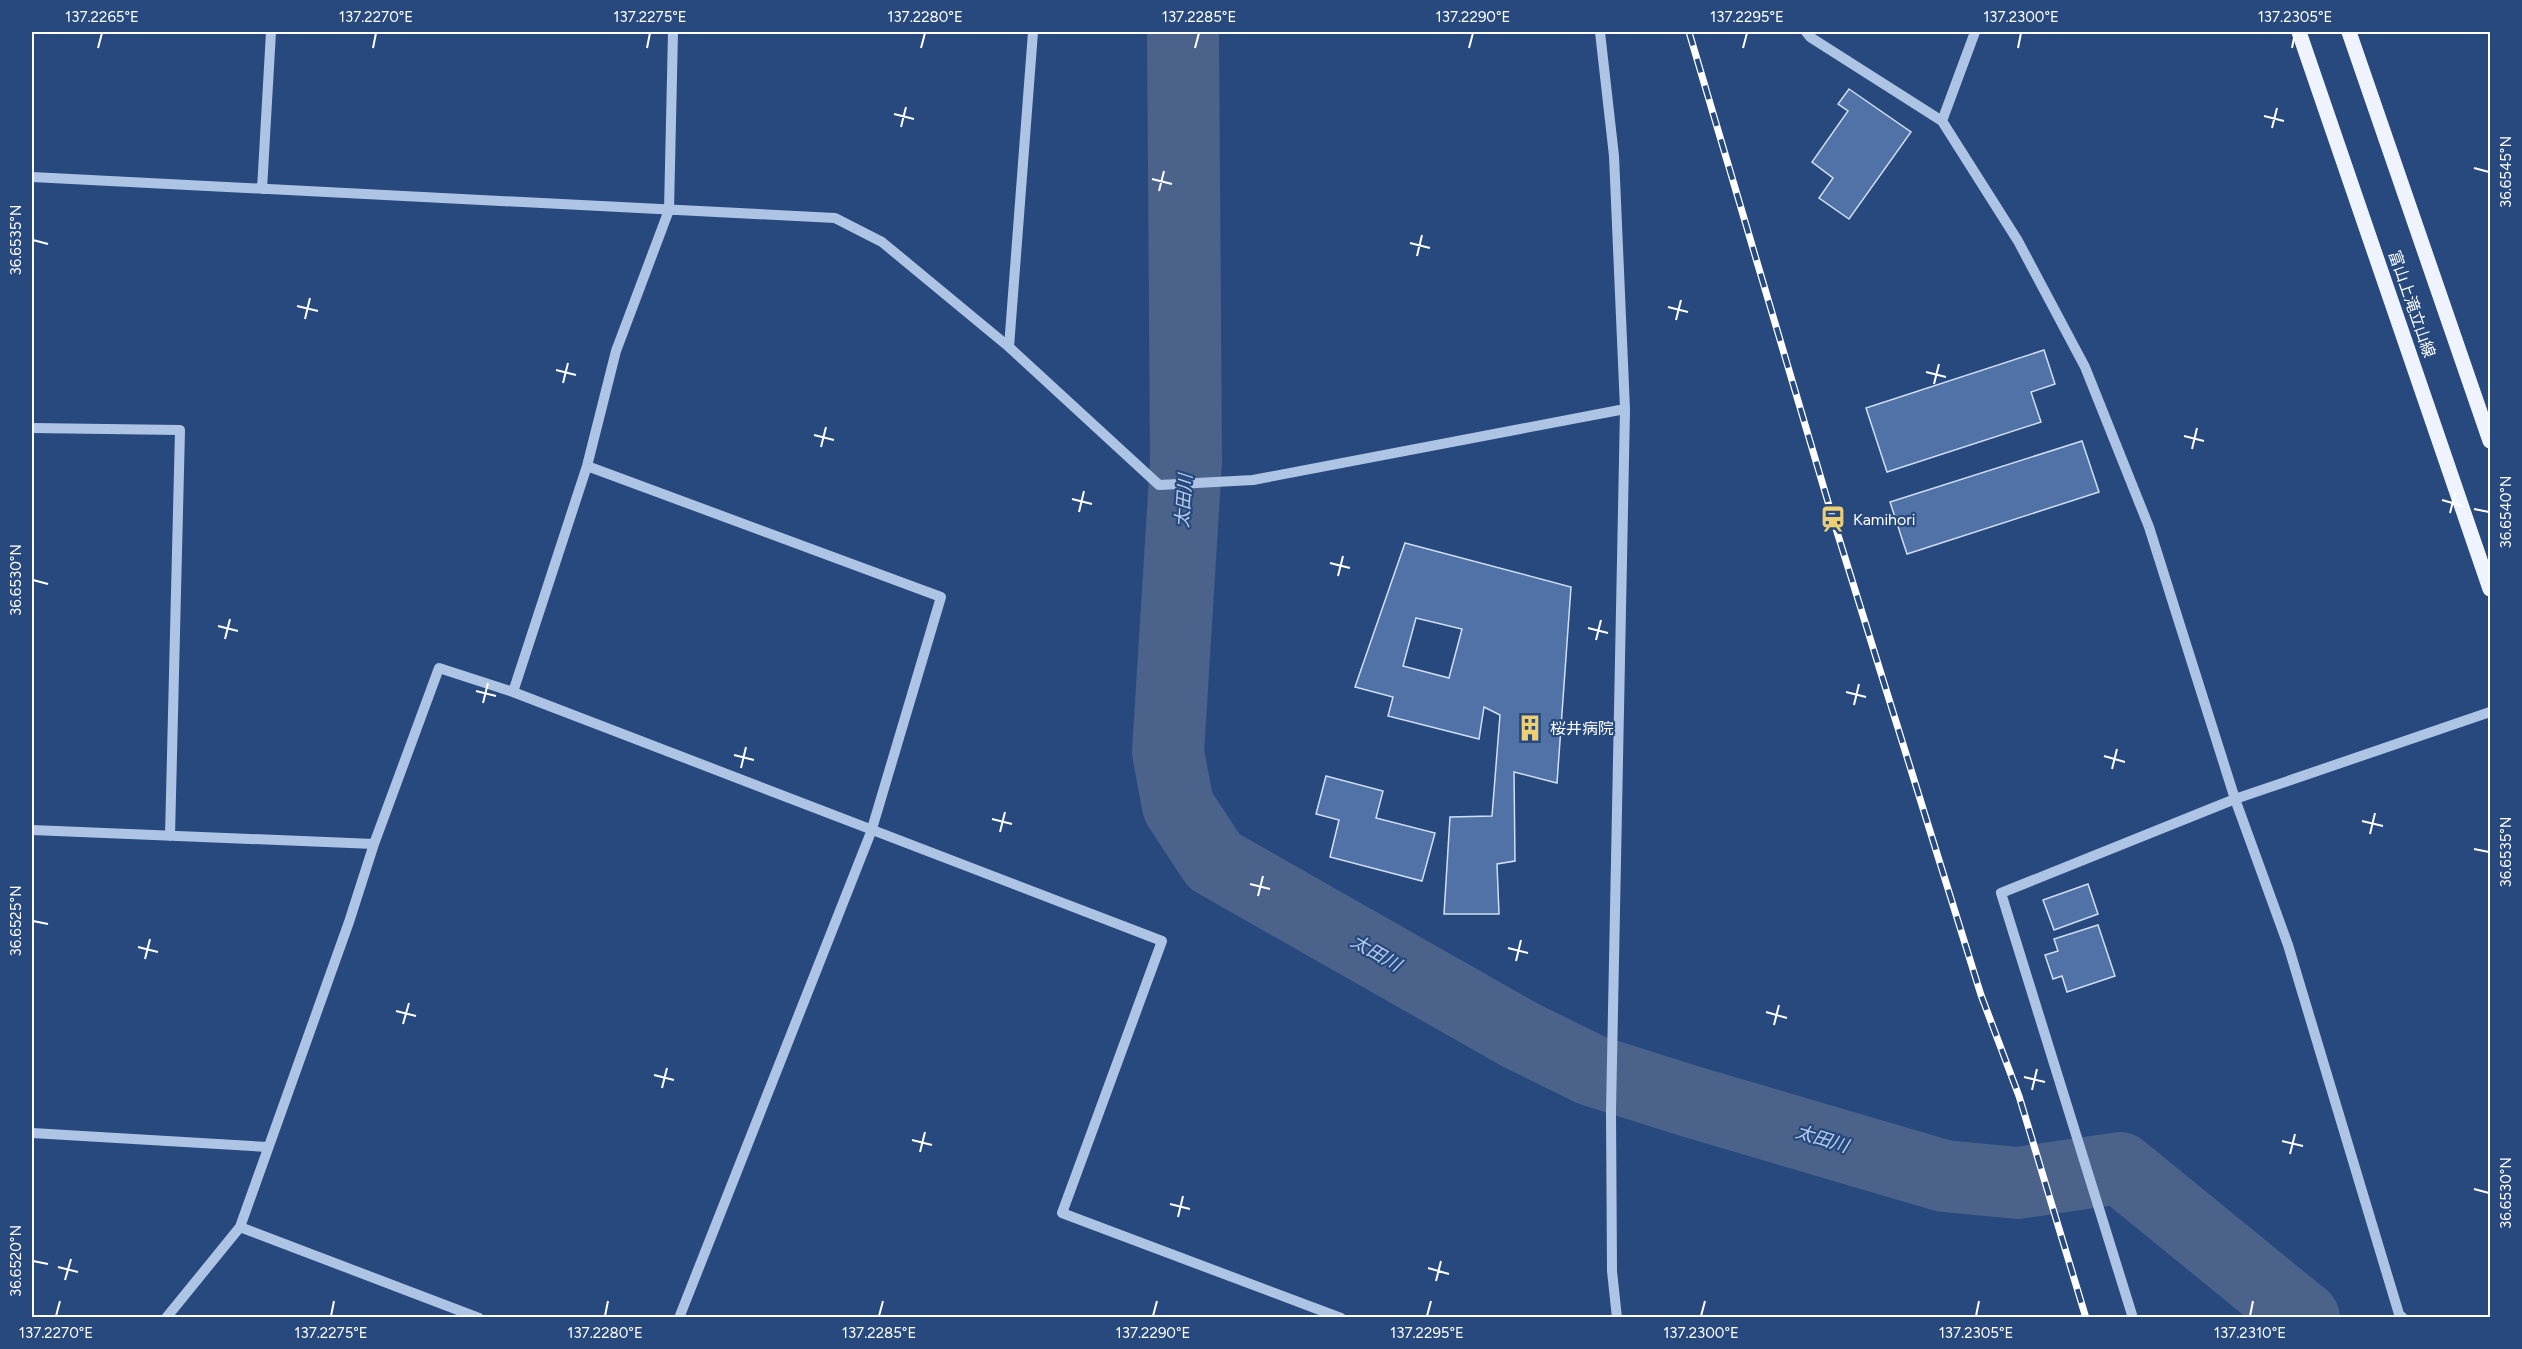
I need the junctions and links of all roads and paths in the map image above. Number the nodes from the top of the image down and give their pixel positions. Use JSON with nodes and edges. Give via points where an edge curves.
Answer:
{"nodes":[{"id":1,"x":271,"y":32,"type":"edge"},
{"id":2,"x":673,"y":32,"type":"edge"},
{"id":3,"x":1033,"y":32,"type":"edge"},
{"id":4,"x":1600,"y":32,"type":"edge"},
{"id":5,"x":1806,"y":32,"type":"edge"},
{"id":6,"x":1975,"y":32,"type":"edge"},
{"id":7,"x":2299,"y":32,"type":"edge"},
{"id":8,"x":2349,"y":32,"type":"edge"},
{"id":9,"x":1942,"y":120,"type":"junction"},
{"id":10,"x":32,"y":177,"type":"edge"},
{"id":11,"x":262,"y":189,"type":"junction"},
{"id":12,"x":669,"y":210,"type":"junction"},
{"id":13,"x":1009,"y":347,"type":"junction"},
{"id":14,"x":1625,"y":409,"type":"junction"},
{"id":15,"x":32,"y":428,"type":"edge"},
{"id":16,"x":2490,"y":441,"type":"edge"},
{"id":17,"x":587,"y":466,"type":"junction"},
{"id":18,"x":2490,"y":589,"type":"edge"},
{"id":19,"x":513,"y":692,"type":"junction"},
{"id":20,"x":2490,"y":712,"type":"edge"},
{"id":21,"x":2235,"y":799,"type":"junction"},
{"id":22,"x":32,"y":830,"type":"edge"},
{"id":23,"x":871,"y":831,"type":"junction"},
{"id":24,"x":170,"y":836,"type":"junction"},
{"id":25,"x":374,"y":844,"type":"junction"},
{"id":26,"x":32,"y":1133,"type":"edge"},
{"id":27,"x":268,"y":1147,"type":"junction"},
{"id":28,"x":240,"y":1227,"type":"junction"},
{"id":29,"x":166,"y":1317,"type":"edge"},
{"id":30,"x":479,"y":1317,"type":"edge"},
{"id":31,"x":679,"y":1317,"type":"edge"},
{"id":32,"x":1341,"y":1317,"type":"edge"},
{"id":33,"x":1617,"y":1317,"type":"edge"},
{"id":34,"x":2133,"y":1317,"type":"edge"},
{"id":35,"x":2403,"y":1317,"type":"edge"}],
"edges":[{"from":1,"to":11,"type":"street"},
{"from":2,"to":12,"type":"street"},
{"from":3,"to":13,"type":"street"},
{"from":4,"to":14,"type":"street","via":[[1614,156]]},
{"from":5,"to":9,"type":"street"},
{"from":6,"to":9,"type":"street"},
{"from":7,"to":18,"type":"main road","name":"富山上滝立山線"},
{"from":8,"to":16,"type":"main road","name":"富山上滝立山線"},
{"from":9,"to":21,"type":"street","via":[[2018,242],[2085,366],[2149,527]]},
{"from":10,"to":11,"type":"street"},
{"from":11,"to":12,"type":"street"},
{"from":12,"to":13,"type":"street","via":[[835,218],[882,242]]},
{"from":12,"to":17,"type":"street","via":[[616,351]]},
{"from":13,"to":14,"type":"street","via":[[1159,485],[1253,480]]},
{"from":14,"to":33,"type":"street","via":[[1611,1111],[1612,1271]]},
{"from":15,"to":24,"type":"street","via":[[180,430]]},
{"from":17,"to":19,"type":"street"},
{"from":17,"to":23,"type":"street","via":[[942,597]]},
{"from":19,"to":23,"type":"street"},
{"from":19,"to":25,"type":"street","via":[[440,668]]},
{"from":20,"to":21,"type":"street"},
{"from":21,"to":34,"type":"street","via":[[2001,893]]},
{"from":21,"to":35,"type":"street","via":[[2288,945]]},
{"from":22,"to":24,"type":"street"},
{"from":23,"to":31,"type":"street"},
{"from":23,"to":32,"type":"street","via":[[1162,941],[1062,1213]]},
{"from":24,"to":25,"type":"street"},
{"from":25,"to":27,"type":"street"},
{"from":26,"to":27,"type":"street"},
{"from":27,"to":28,"type":"street"},
{"from":28,"to":29,"type":"street"},
{"from":28,"to":30,"type":"street"}]}
